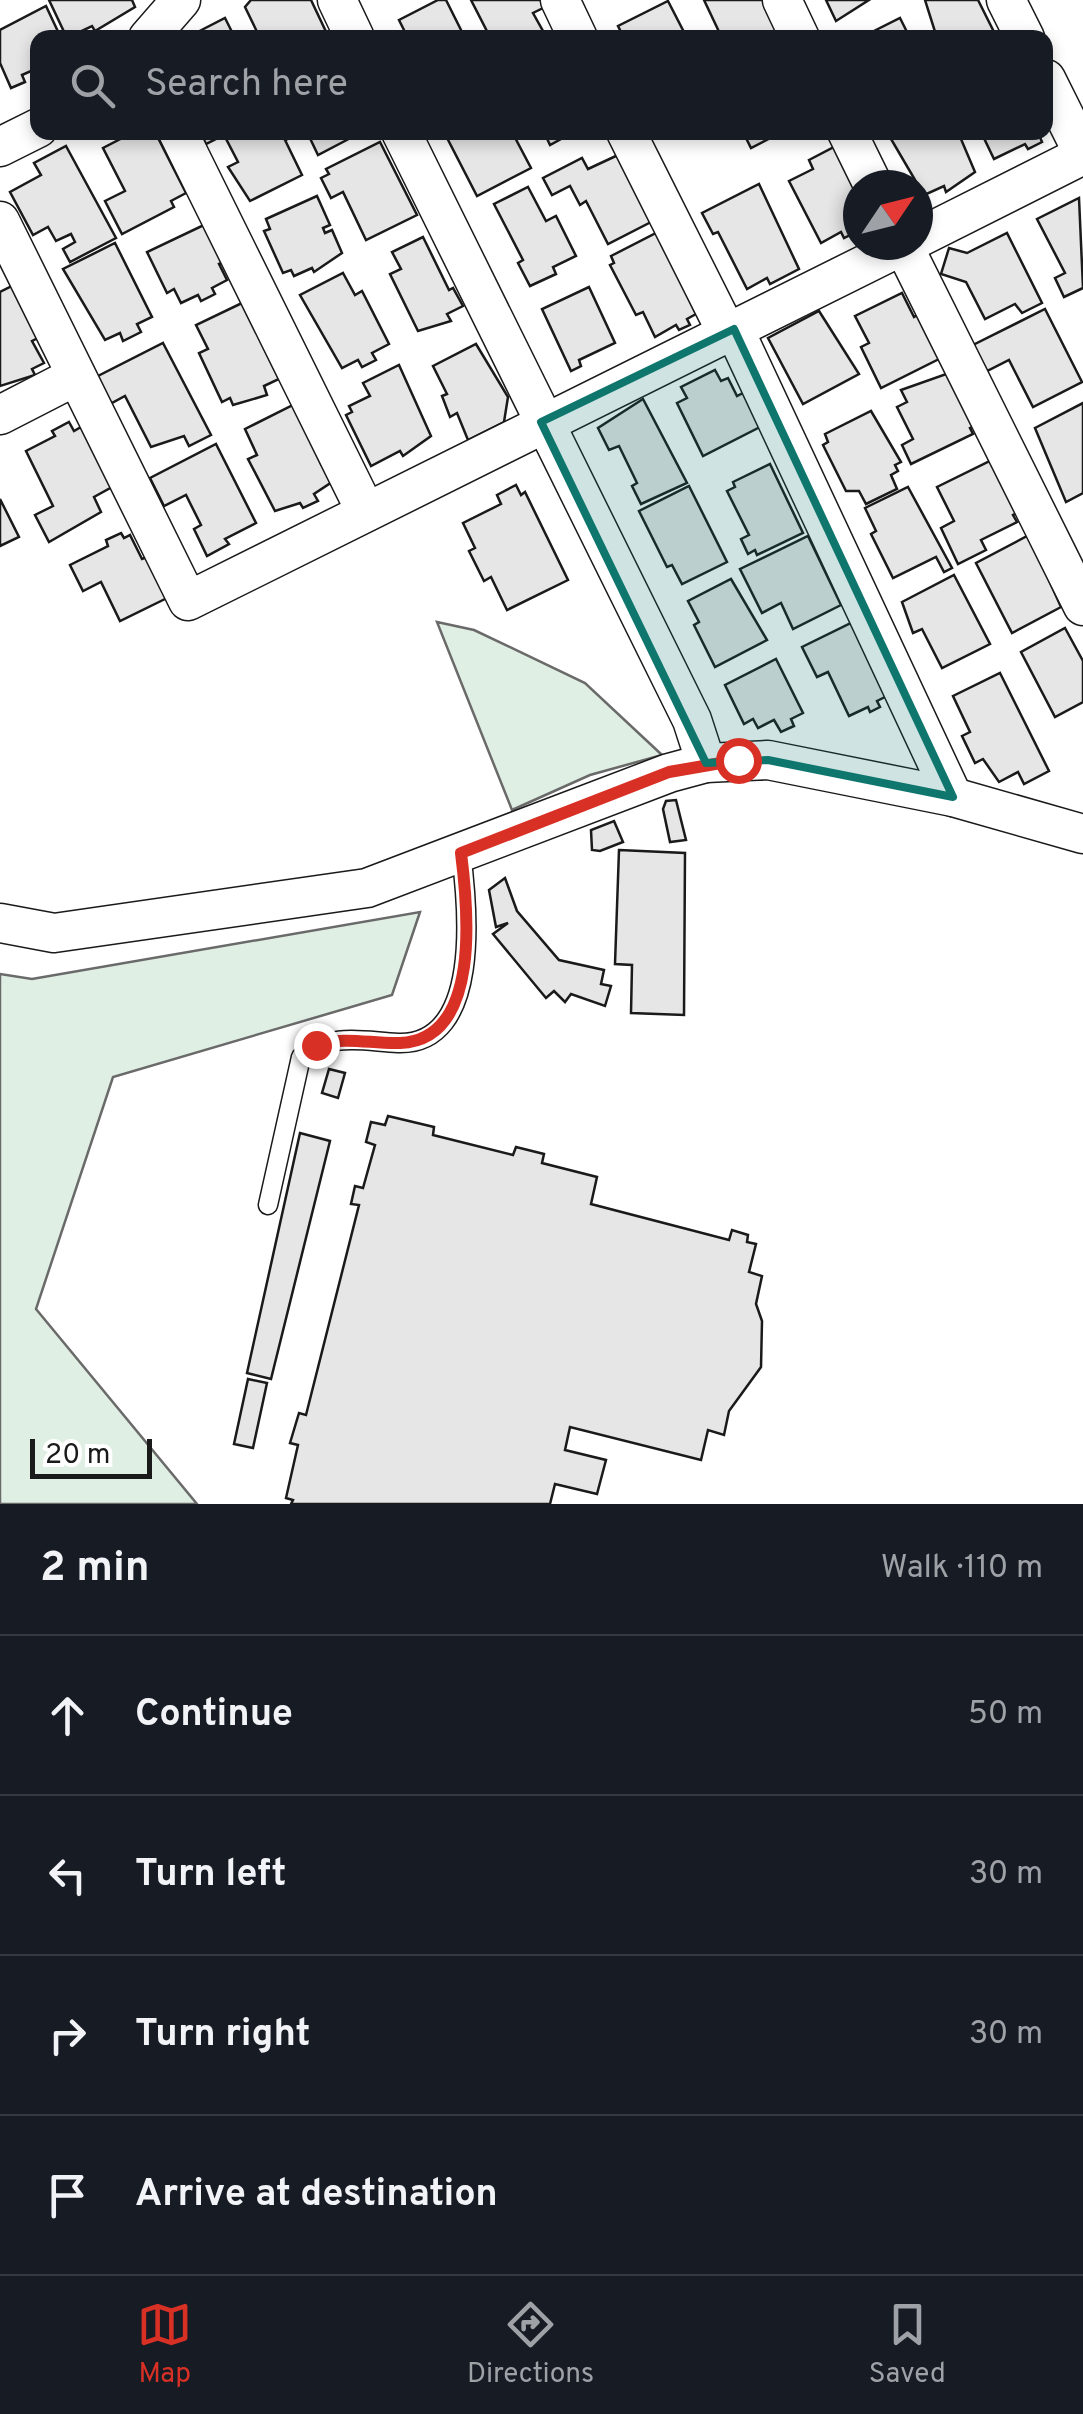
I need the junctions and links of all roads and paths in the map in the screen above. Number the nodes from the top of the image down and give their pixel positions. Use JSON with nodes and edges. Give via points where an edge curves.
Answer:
{"nodes":[{"id":1,"x":180,"y":0,"type":"edge"},
{"id":2,"x":336,"y":0,"type":"edge"},
{"id":3,"x":560,"y":0,"type":"edge"},
{"id":4,"x":782,"y":0,"type":"edge"},
{"id":5,"x":1006,"y":0,"type":"edge"},
{"id":6,"x":155,"y":30,"type":"edge"},
{"id":7,"x":351,"y":30,"type":"edge"},
{"id":8,"x":574,"y":30,"type":"edge"},
{"id":9,"x":796,"y":30,"type":"edge"},
{"id":10,"x":1021,"y":30,"type":"edge"},
{"id":11,"x":1053,"y":93,"type":"edge"},
{"id":12,"x":30,"y":132,"type":"edge"},
{"id":13,"x":182,"y":140,"type":"edge"},
{"id":14,"x":405,"y":140,"type":"edge"},
{"id":15,"x":630,"y":140,"type":"edge"},
{"id":16,"x":851,"y":140,"type":"edge"},
{"id":17,"x":0,"y":147,"type":"edge"},
{"id":18,"x":1083,"y":154,"type":"edge"},
{"id":19,"x":866,"y":170,"type":"edge"},
{"id":20,"x":0,"y":222,"type":"edge"},
{"id":21,"x":933,"y":230,"type":"edge"},
{"id":22,"x":874,"y":260,"type":"edge"},
{"id":23,"x":911,"y":260,"type":"edge"},
{"id":24,"x":731,"y":331,"type":"junction"},
{"id":25,"x":76,"y":376,"type":"junction"},
{"id":26,"x":0,"y":415,"type":"edge"},
{"id":27,"x":541,"y":422,"type":"junction"},
{"id":28,"x":366,"y":512,"type":"junction"},
{"id":29,"x":1083,"y":606,"type":"edge"},
{"id":30,"x":706,"y":763,"type":"junction"},
{"id":31,"x":953,"y":797,"type":"junction"},
{"id":32,"x":1083,"y":834,"type":"edge"},
{"id":33,"x":461,"y":853,"type":"junction"},
{"id":34,"x":0,"y":923,"type":"edge"},
{"id":35,"x":268,"y":1205,"type":"dead end"}],
"edges":[{"from":1,"to":6,"type":"street"},
{"from":2,"to":7,"type":"street"},
{"from":3,"to":8,"type":"street"},
{"from":4,"to":9,"type":"street"},
{"from":5,"to":10,"type":"street"},
{"from":11,"to":18,"type":"street"},
{"from":12,"to":17,"type":"street"},
{"from":13,"to":28,"type":"street"},
{"from":14,"to":27,"type":"street"},
{"from":15,"to":24,"type":"street"},
{"from":16,"to":19,"type":"street"},
{"from":18,"to":21,"type":"street"},
{"from":20,"to":25,"type":"street"},
{"from":22,"to":24,"type":"street"},
{"from":23,"to":29,"type":"street"},
{"from":24,"to":27,"type":"street"},
{"from":24,"to":31,"type":"street"},
{"from":25,"to":26,"type":"street"},
{"from":25,"to":28,"type":"street","via":[[188,602]]},
{"from":27,"to":28,"type":"street"},
{"from":27,"to":30,"type":"street","via":[[692,720]]},
{"from":30,"to":31,"type":"street","via":[[768,760]]},
{"from":30,"to":33,"type":"street"},
{"from":31,"to":32,"type":"street"},
{"from":33,"to":34,"type":"street","via":[[367,888],[222,911],[54,933]]},
{"from":33,"to":35,"type":"lane","via":[[463,984],[456,1008],[443,1024],[403,1044],[334,1039],[301,1056]]}]}
